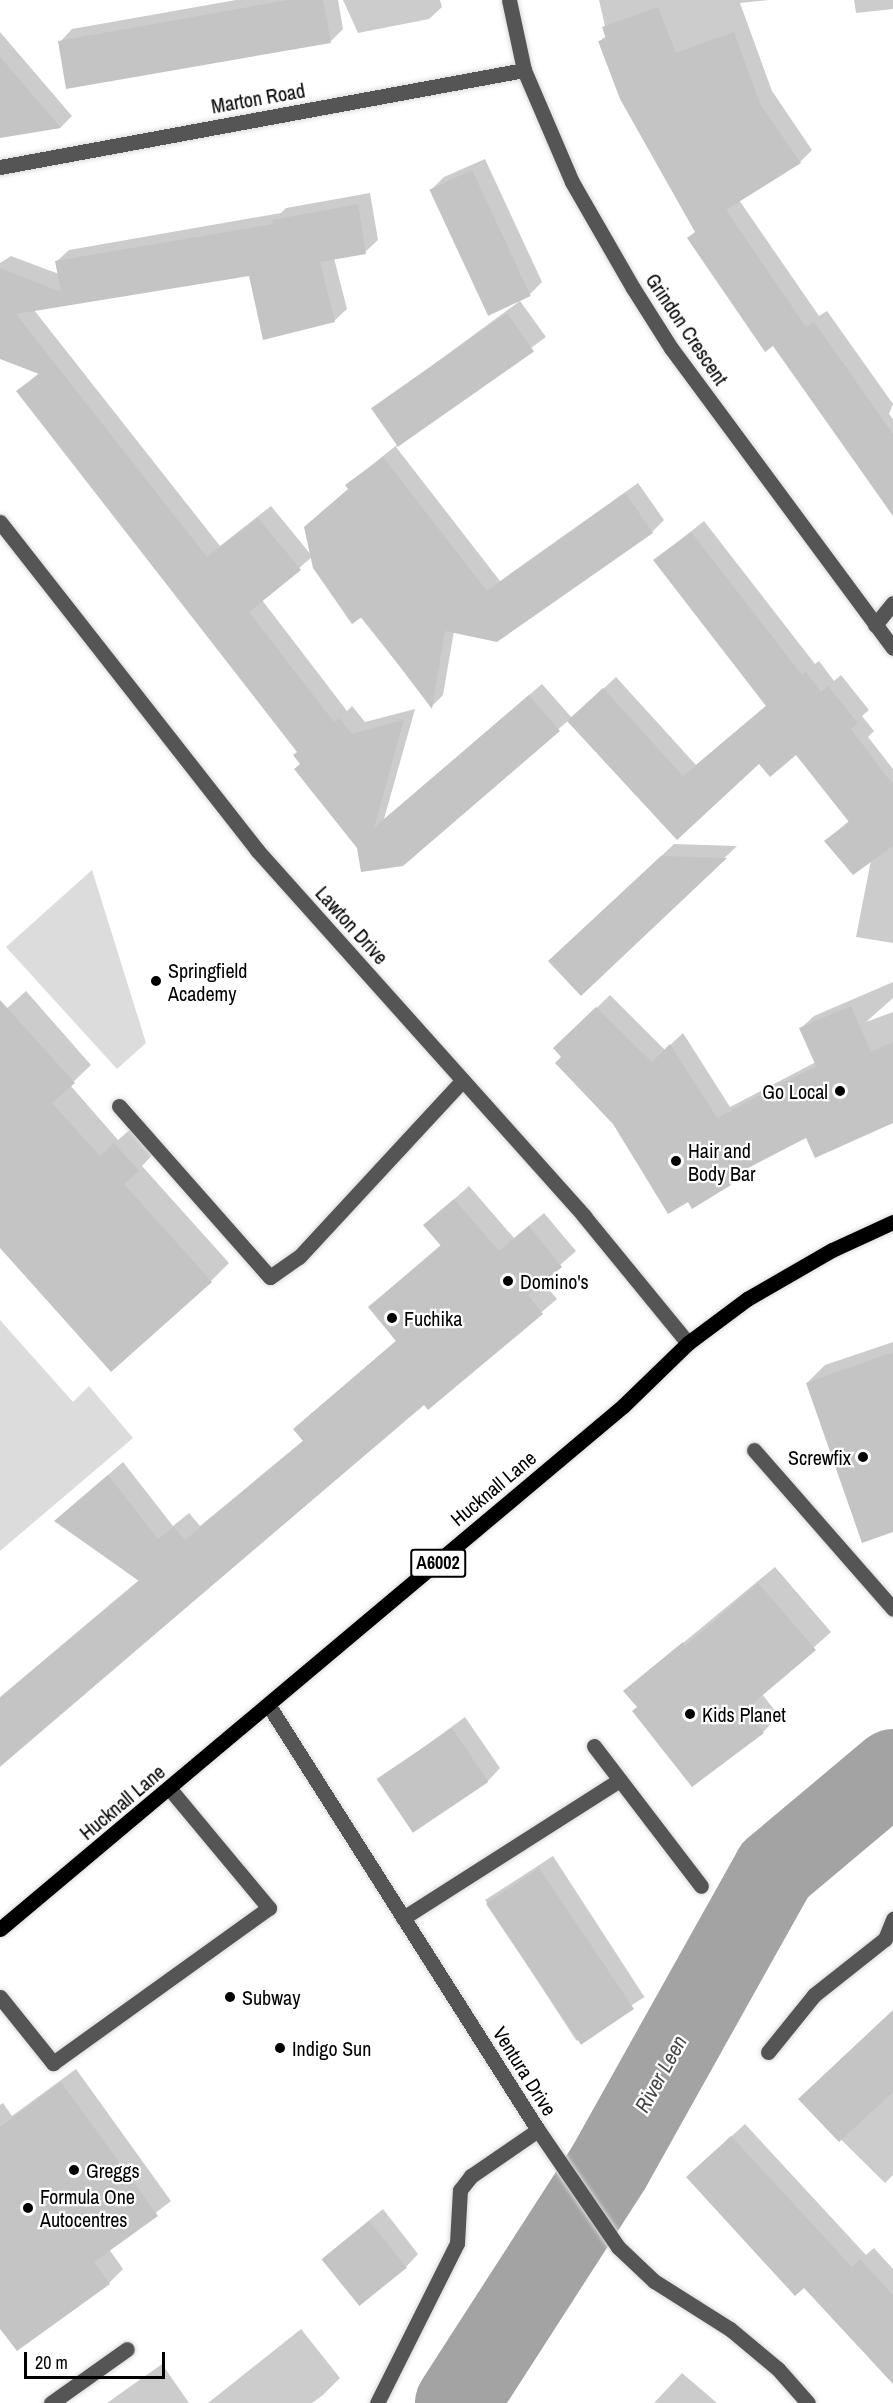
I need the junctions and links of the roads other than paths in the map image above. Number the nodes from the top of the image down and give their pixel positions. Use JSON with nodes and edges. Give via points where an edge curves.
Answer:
{"nodes":[{"id":1,"x":509,"y":0,"type":"edge"},
{"id":2,"x":524,"y":70,"type":"junction"},
{"id":3,"x":0,"y":167,"type":"edge"},
{"id":4,"x":0,"y":522,"type":"edge"},
{"id":5,"x":893,"y":603,"type":"edge"},
{"id":6,"x":875,"y":626,"type":"junction"},
{"id":7,"x":893,"y":648,"type":"edge"},
{"id":8,"x":463,"y":1080,"type":"junction"},
{"id":9,"x":119,"y":1106,"type":"dead end"},
{"id":10,"x":893,"y":1222,"type":"edge"},
{"id":11,"x":688,"y":1343,"type":"junction"},
{"id":12,"x":754,"y":1450,"type":"dead end"},
{"id":13,"x":893,"y":1609,"type":"edge"},
{"id":14,"x":269,"y":1706,"type":"junction"},
{"id":15,"x":594,"y":1746,"type":"dead end"},
{"id":16,"x":620,"y":1780,"type":"junction"},
{"id":17,"x":170,"y":1789,"type":"junction"},
{"id":18,"x":701,"y":1886,"type":"dead end"},
{"id":19,"x":403,"y":1918,"type":"junction"},
{"id":20,"x":893,"y":1919,"type":"edge"},
{"id":21,"x":0,"y":1929,"type":"edge"},
{"id":22,"x":0,"y":1997,"type":"edge"},
{"id":23,"x":768,"y":2052,"type":"dead end"},
{"id":24,"x":538,"y":2130,"type":"junction"},
{"id":25,"x":127,"y":2349,"type":"dead end"},
{"id":26,"x":51,"y":2403,"type":"edge"},
{"id":27,"x":377,"y":2403,"type":"edge"},
{"id":28,"x":808,"y":2403,"type":"edge"}],
"edges":[{"from":1,"to":2,"type":"street","name":"Grindon Crescent"},
{"from":2,"to":3,"type":"street","name":"Marton Road"},
{"from":2,"to":6,"type":"street","name":"Grindon Crescent","via":[[572,182],[639,298],[671,348]]},
{"from":4,"to":8,"type":"street","name":"Lawton Drive","via":[[257,850]]},
{"from":5,"to":6,"type":"street"},
{"from":6,"to":7,"type":"street","name":"Grindon Crescent"},
{"from":8,"to":9,"type":"street","via":[[299,1257],[270,1277]]},
{"from":8,"to":11,"type":"street","name":"Lawton Drive","via":[[584,1216]]},
{"from":10,"to":11,"type":"main road","name":"Hucknall Lane","number":"A6002","via":[[832,1250],[747,1299]]},
{"from":11,"to":14,"type":"main road","name":"Hucknall Lane","number":"A6002","via":[[623,1406]]},
{"from":12,"to":13,"type":"street"},
{"from":14,"to":17,"type":"main road","name":"Hucknall Lane","number":"A6002"},
{"from":14,"to":19,"type":"street","name":"Ventura Drive"},
{"from":15,"to":16,"type":"street"},
{"from":16,"to":18,"type":"street"},
{"from":16,"to":19,"type":"street"},
{"from":17,"to":21,"type":"main road","name":"Hucknall Lane","number":"A6002"},
{"from":17,"to":22,"type":"street","via":[[269,1908],[52,2063]]},
{"from":19,"to":24,"type":"street","name":"Ventura Drive"},
{"from":20,"to":23,"type":"street","via":[[885,1939],[813,1995]]},
{"from":24,"to":27,"type":"street","via":[[471,2176],[460,2190],[457,2243]]},
{"from":24,"to":28,"type":"street","name":"Ventura Drive","via":[[618,2247],[654,2282],[730,2329],[778,2369]]},
{"from":25,"to":26,"type":"street"}]}
